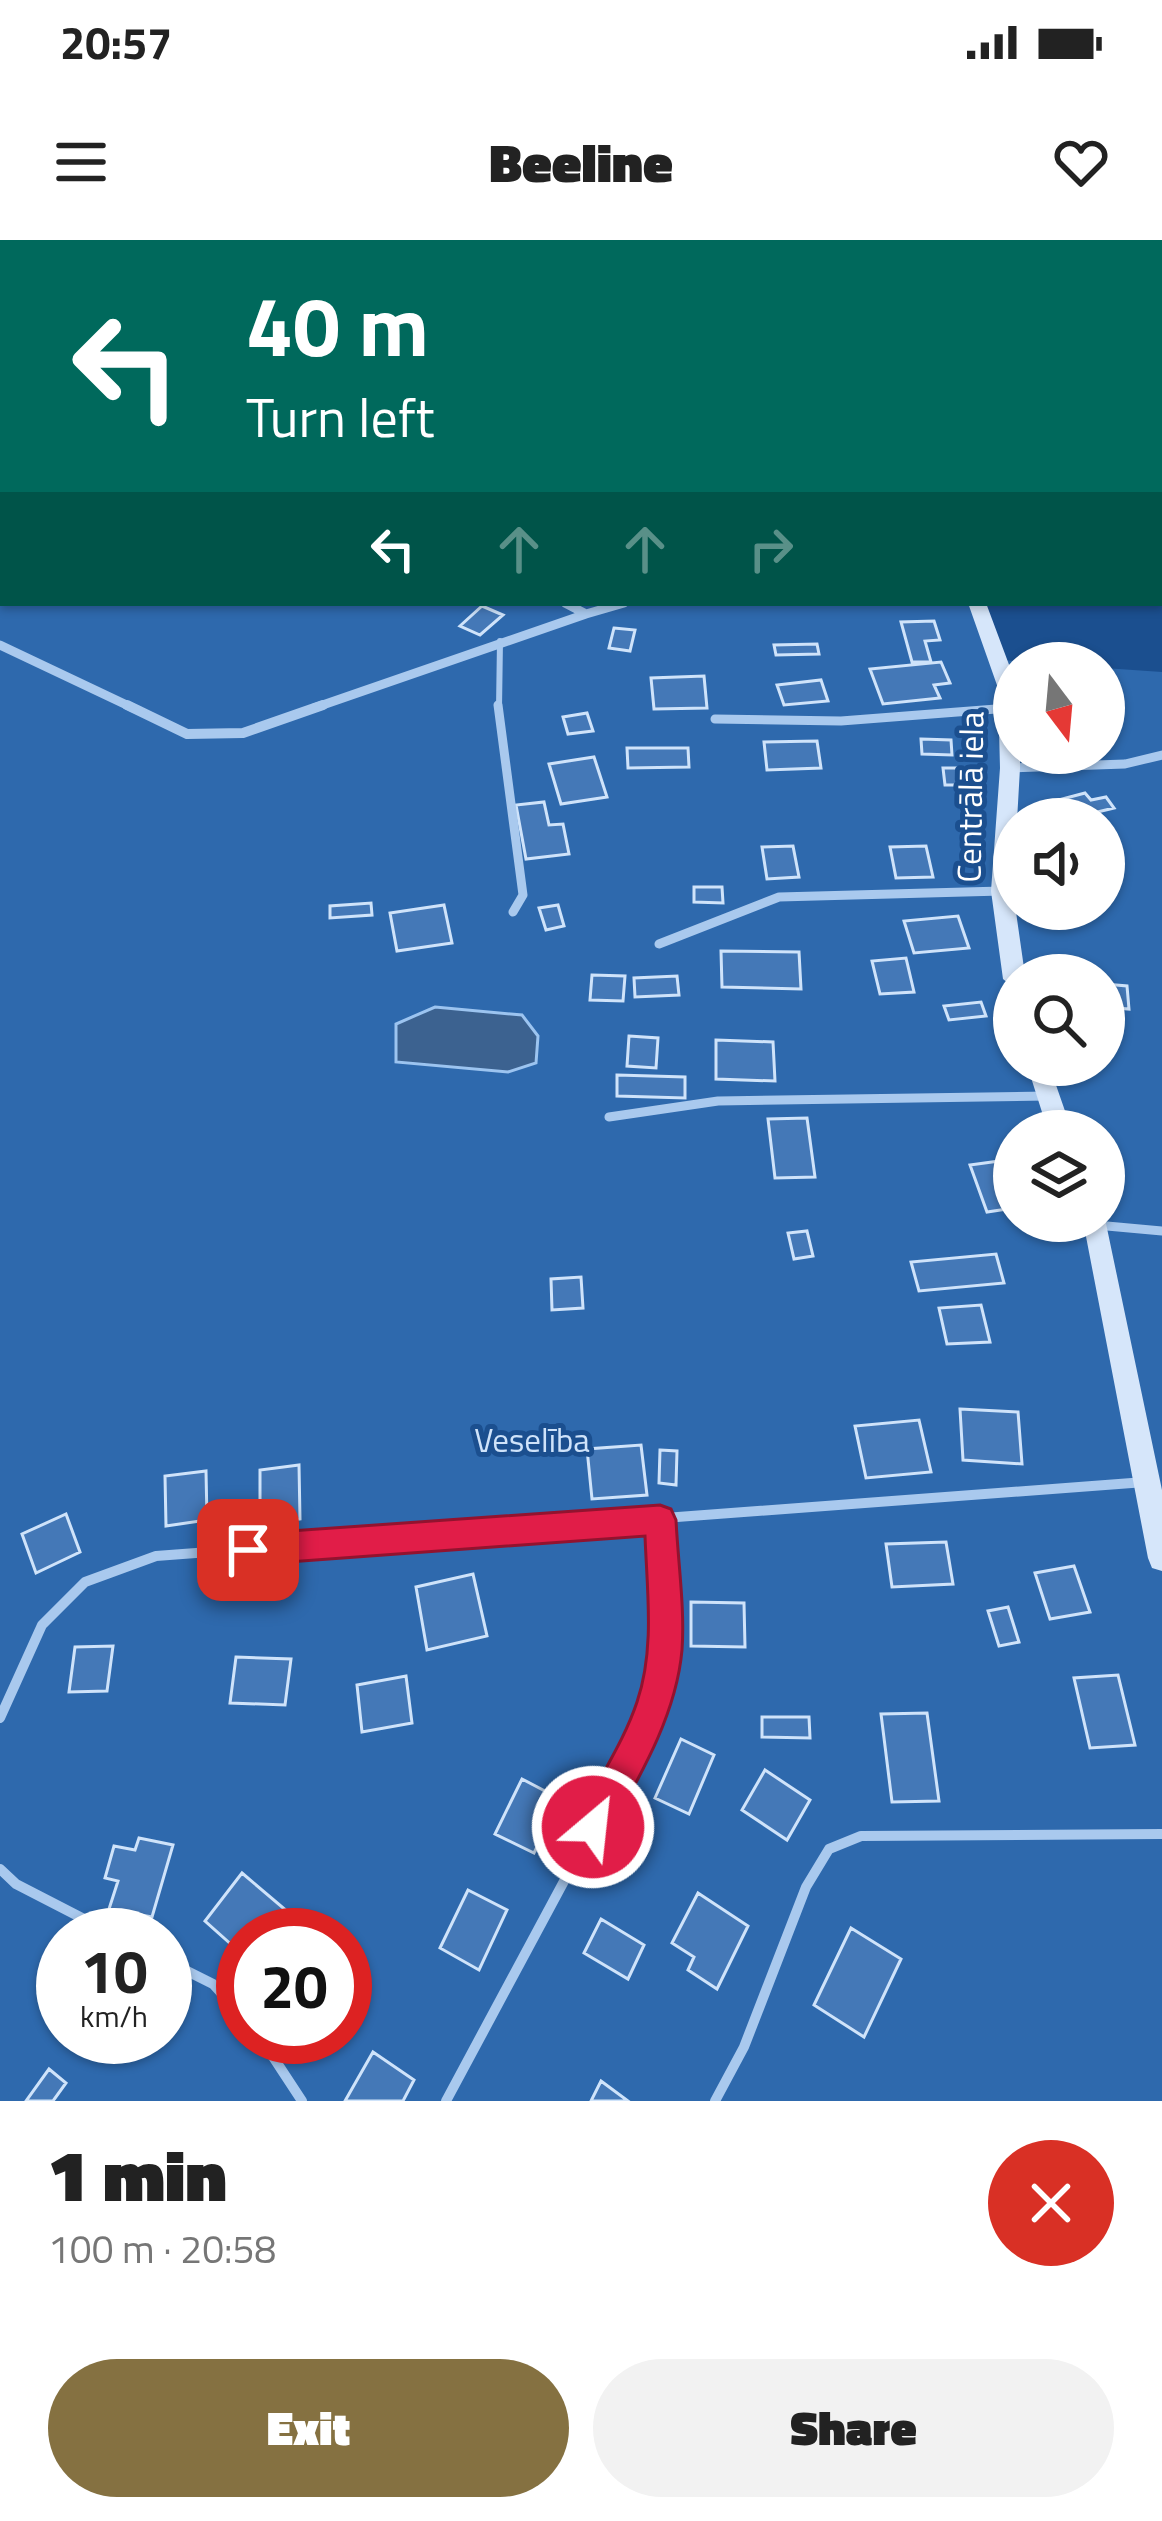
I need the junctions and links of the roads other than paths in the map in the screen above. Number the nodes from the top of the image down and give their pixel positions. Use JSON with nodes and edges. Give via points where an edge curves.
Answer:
{"nodes":[{"id":1,"x":571,"y":606,"type":"edge"},
{"id":2,"x":614,"y":606,"type":"edge"},
{"id":3,"x":978,"y":606,"type":"edge"},
{"id":4,"x":586,"y":614,"type":"junction"},
{"id":5,"x":500,"y":641,"type":"junction"},
{"id":6,"x":0,"y":645,"type":"edge"},
{"id":7,"x":993,"y":648,"type":"edge"},
{"id":8,"x":993,"y":698,"type":"edge"},
{"id":9,"x":715,"y":719,"type":"dead end"},
{"id":10,"x":1162,"y":755,"type":"edge"},
{"id":11,"x":1125,"y":764,"type":"edge"},
{"id":12,"x":993,"y":890,"type":"edge"},
{"id":13,"x":513,"y":912,"type":"dead end"},
{"id":14,"x":659,"y":944,"type":"dead end"},
{"id":15,"x":1044,"y":1086,"type":"edge"},
{"id":16,"x":1047,"y":1096,"type":"junction"},
{"id":17,"x":1052,"y":1110,"type":"edge"},
{"id":18,"x":609,"y":1118,"type":"dead end"},
{"id":19,"x":1125,"y":1227,"type":"edge"},
{"id":20,"x":1162,"y":1231,"type":"edge"},
{"id":21,"x":1100,"y":1242,"type":"edge"},
{"id":22,"x":1147,"y":1481,"type":"junction"},
{"id":23,"x":660,"y":1520,"type":"junction"},
{"id":24,"x":1162,"y":1558,"type":"edge"},
{"id":25,"x":0,"y":1718,"type":"edge"},
{"id":26,"x":1162,"y":1834,"type":"edge"},
{"id":27,"x":0,"y":1869,"type":"edge"},
{"id":28,"x":63,"y":1908,"type":"edge"},
{"id":29,"x":278,"y":2064,"type":"edge"},
{"id":30,"x":302,"y":2101,"type":"edge"},
{"id":31,"x":446,"y":2101,"type":"edge"},
{"id":32,"x":715,"y":2101,"type":"edge"}],
"edges":[{"from":1,"to":4,"type":"street"},
{"from":2,"to":4,"type":"street"},
{"from":3,"to":7,"type":"street","name":"Centrālā iela"},
{"from":4,"to":5,"type":"street"},
{"from":5,"to":6,"type":"street","via":[[219,737],[187,734]]},
{"from":5,"to":13,"type":"lane","via":[[496,686],[523,895]]},
{"from":8,"to":9,"type":"lane","via":[[841,721]]},
{"from":10,"to":11,"type":"lane"},
{"from":12,"to":14,"type":"lane","via":[[779,897]]},
{"from":15,"to":16,"type":"street"},
{"from":16,"to":17,"type":"street"},
{"from":16,"to":18,"type":"lane","via":[[718,1101]]},
{"from":19,"to":20,"type":"lane"},
{"from":21,"to":22,"type":"street"},
{"from":22,"to":23,"type":"lane"},
{"from":22,"to":24,"type":"street"},
{"from":23,"to":25,"type":"lane","via":[[156,1556],[85,1582],[42,1625]]},
{"from":23,"to":31,"type":"lane","via":[[665,1650],[655,1700]]},
{"from":26,"to":32,"type":"lane","via":[[861,1836],[829,1849]]},
{"from":27,"to":28,"type":"lane"},
{"from":29,"to":30,"type":"lane"}]}
